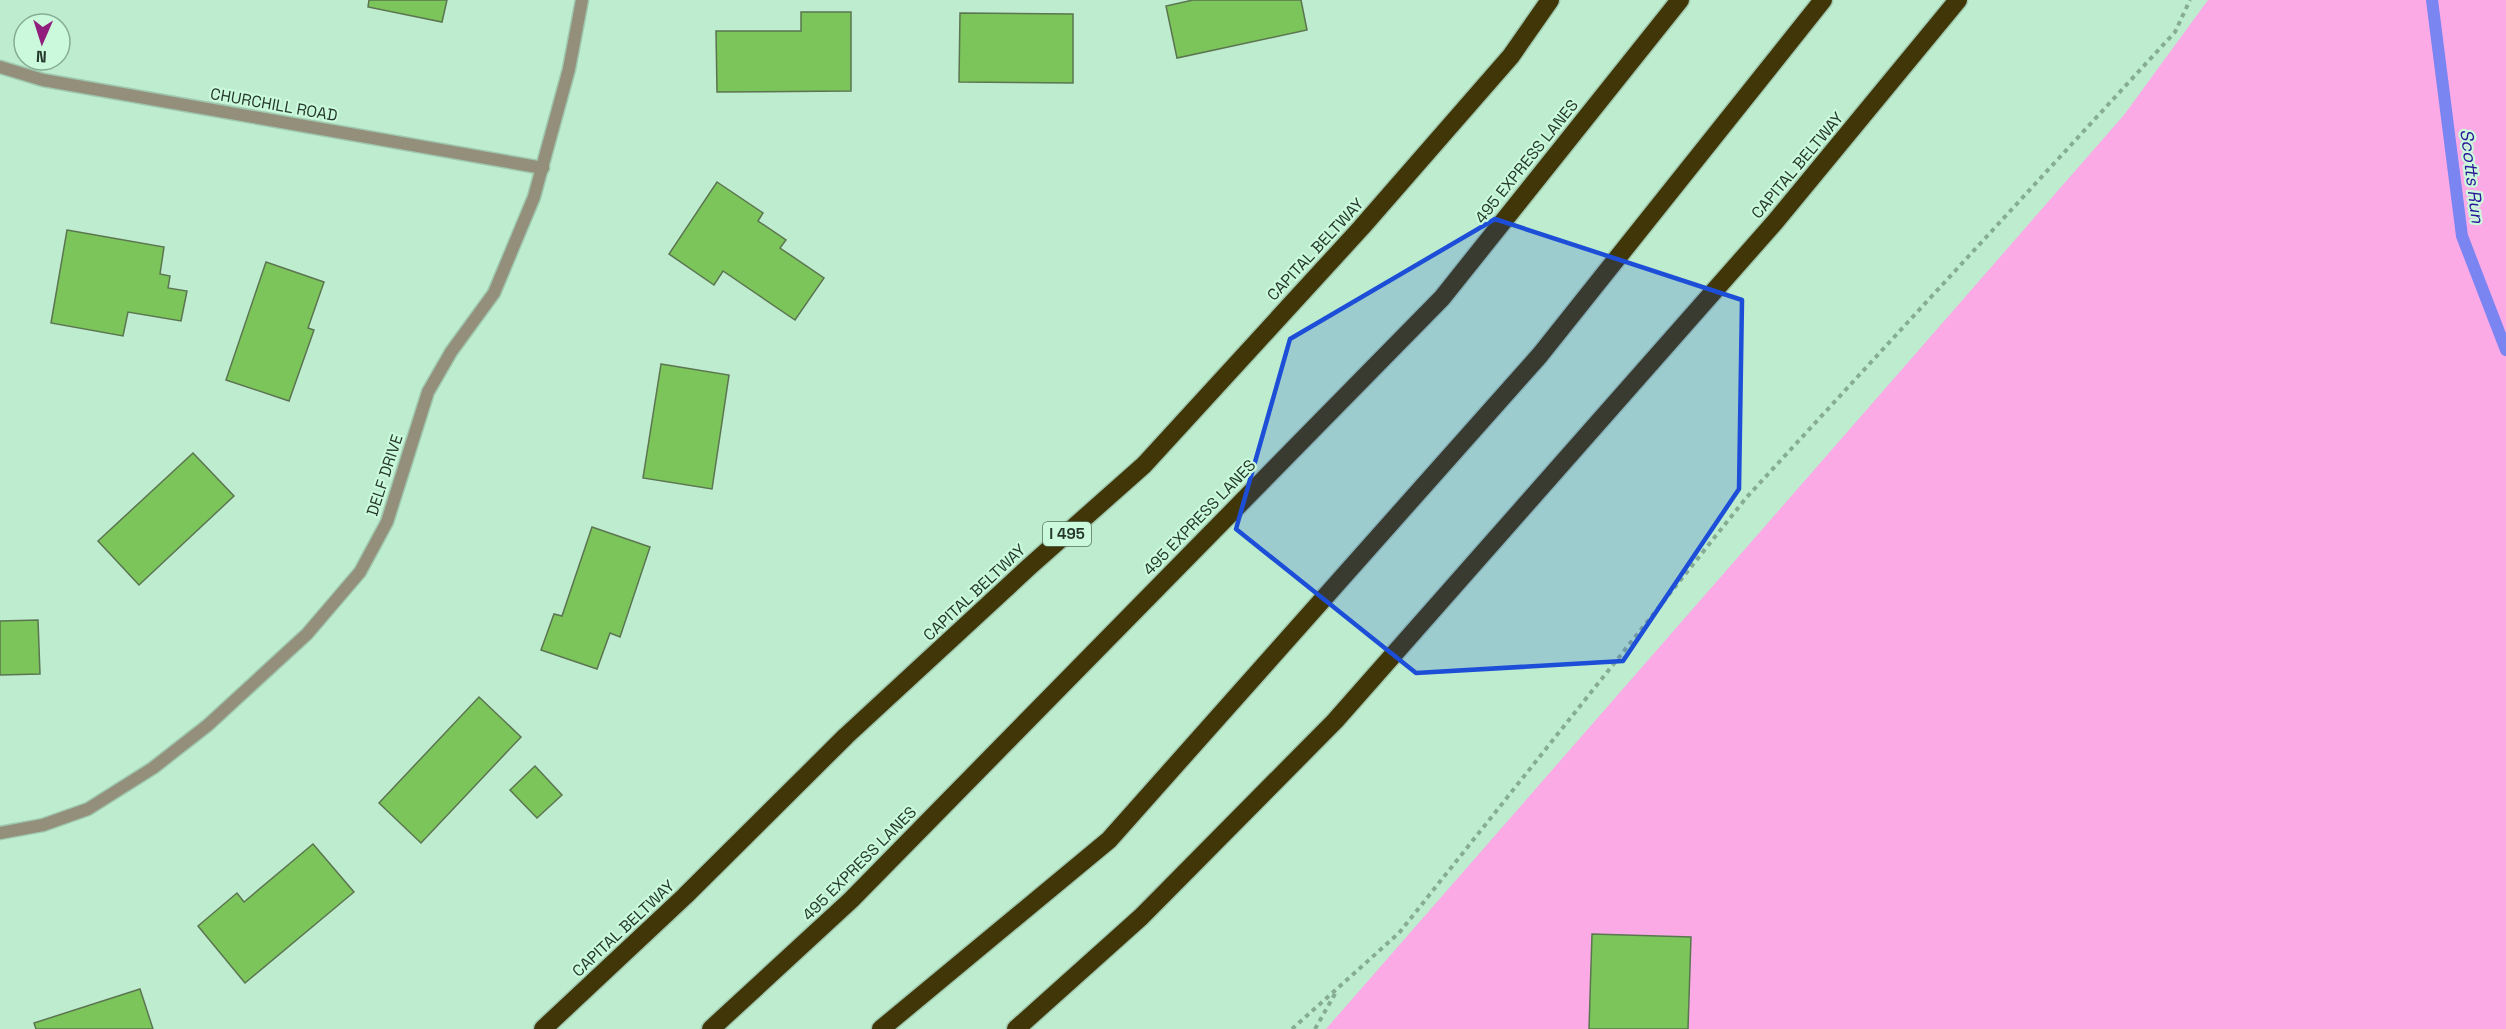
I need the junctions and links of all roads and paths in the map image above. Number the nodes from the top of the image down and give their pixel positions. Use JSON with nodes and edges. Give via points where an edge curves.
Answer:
{"nodes":[{"id":1,"x":582,"y":0,"type":"edge"},
{"id":2,"x":1550,"y":0,"type":"edge"},
{"id":3,"x":1680,"y":0,"type":"edge"},
{"id":4,"x":1823,"y":0,"type":"edge"},
{"id":5,"x":1958,"y":0,"type":"edge"},
{"id":6,"x":2190,"y":0,"type":"edge"},
{"id":7,"x":0,"y":67,"type":"edge"},
{"id":8,"x":543,"y":168,"type":"junction"},
{"id":9,"x":0,"y":833,"type":"edge"},
{"id":10,"x":1337,"y":988,"type":"junction"},
{"id":11,"x":543,"y":1029,"type":"edge"},
{"id":12,"x":711,"y":1029,"type":"edge"},
{"id":13,"x":881,"y":1029,"type":"edge"},
{"id":14,"x":1016,"y":1029,"type":"edge"},
{"id":15,"x":1292,"y":1029,"type":"edge"},
{"id":16,"x":1315,"y":1029,"type":"edge"}],
"edges":[{"from":1,"to":8,"type":"street","name":"DELF DRIVE"},
{"from":2,"to":11,"type":"highway","name":"CAPITAL BELTWAY","number":"I 495","via":[[1511,56],[1466,108],[1144,465],[846,736],[685,896]]},
{"from":3,"to":12,"type":"highway","name":"495 EXPRESS LANES","via":[[1442,298],[851,900]]},
{"from":4,"to":13,"type":"highway","via":[[1540,356],[1109,840]]},
{"from":5,"to":14,"type":"highway","name":"CAPITAL BELTWAY","via":[[1775,222],[1335,721],[1141,917]]},
{"from":6,"to":10,"type":"path","via":[[2175,32],[1746,498],[1399,933]]},
{"from":7,"to":8,"type":"street","name":"CHURCHILL ROAD","via":[[44,80]]},
{"from":8,"to":9,"type":"street","name":"DELF DRIVE","via":[[494,293],[450,352],[428,392],[387,522],[360,572],[307,634],[207,725],[153,768],[88,809],[44,825]]},
{"from":10,"to":15,"type":"path"},
{"from":10,"to":16,"type":"path"}]}
